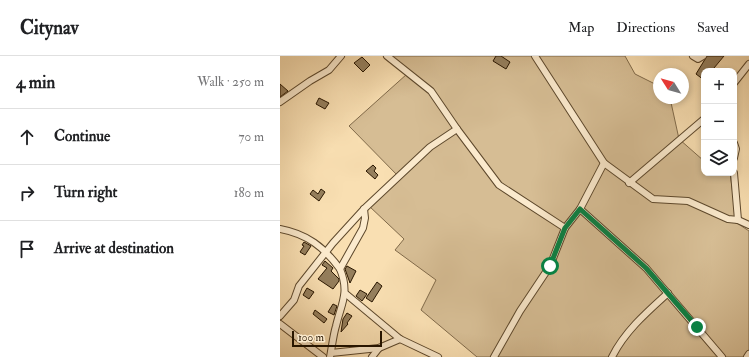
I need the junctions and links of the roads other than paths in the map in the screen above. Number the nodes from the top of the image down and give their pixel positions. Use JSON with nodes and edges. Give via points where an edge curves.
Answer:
{"nodes":[{"id":1,"x":341,"y":56,"type":"edge"},
{"id":2,"x":386,"y":56,"type":"edge"},
{"id":3,"x":535,"y":56,"type":"edge"},
{"id":4,"x":693,"y":56,"type":"edge"},
{"id":5,"x":703,"y":56,"type":"edge"},
{"id":6,"x":749,"y":64,"type":"edge"},
{"id":7,"x":737,"y":79,"type":"edge"},
{"id":8,"x":280,"y":102,"type":"edge"},
{"id":9,"x":701,"y":122,"type":"edge"},
{"id":10,"x":456,"y":129,"type":"junction"},
{"id":11,"x":604,"y":163,"type":"junction"},
{"id":12,"x":734,"y":176,"type":"edge"},
{"id":13,"x":629,"y":182,"type":"junction"},
{"id":14,"x":364,"y":209,"type":"junction"},
{"id":15,"x":580,"y":209,"type":"junction"},
{"id":16,"x":738,"y":220,"type":"junction"},
{"id":17,"x":749,"y":224,"type":"edge"},
{"id":18,"x":565,"y":228,"type":"junction"},
{"id":19,"x":280,"y":229,"type":"edge"},
{"id":20,"x":326,"y":252,"type":"junction"},
{"id":21,"x":340,"y":269,"type":"junction"},
{"id":22,"x":668,"y":293,"type":"junction"},
{"id":23,"x":346,"y":294,"type":"junction"},
{"id":24,"x":280,"y":316,"type":"edge"},
{"id":25,"x":281,"y":327,"type":"edge"},
{"id":26,"x":400,"y":340,"type":"junction"},
{"id":27,"x":378,"y":348,"type":"junction"},
{"id":28,"x":749,"y":354,"type":"edge"},
{"id":29,"x":331,"y":355,"type":"edge"},
{"id":30,"x":434,"y":356,"type":"edge"},
{"id":31,"x":323,"y":357,"type":"edge"},
{"id":32,"x":372,"y":357,"type":"edge"},
{"id":33,"x":494,"y":357,"type":"edge"},
{"id":34,"x":612,"y":357,"type":"edge"},
{"id":35,"x":722,"y":357,"type":"edge"},
{"id":36,"x":747,"y":357,"type":"edge"}],
"edges":[{"from":1,"to":8,"type":"street","via":[[329,70]]},
{"from":2,"to":10,"type":"street","via":[[431,91]]},
{"from":3,"to":11,"type":"street"},
{"from":4,"to":5,"type":"street","via":[[698,59]]},
{"from":6,"to":7,"type":"street"},
{"from":9,"to":13,"type":"street"},
{"from":10,"to":14,"type":"street","via":[[430,147]]},
{"from":10,"to":18,"type":"street","via":[[503,189]]},
{"from":11,"to":13,"type":"street"},
{"from":11,"to":15,"type":"street"},
{"from":12,"to":16,"type":"street"},
{"from":13,"to":16,"type":"street","via":[[653,199],[688,200]]},
{"from":14,"to":20,"type":"street"},
{"from":14,"to":21,"type":"street","via":[[363,228]]},
{"from":15,"to":18,"type":"street"},
{"from":15,"to":22,"type":"street","via":[[646,268]]},
{"from":16,"to":17,"type":"street"},
{"from":18,"to":33,"type":"street","via":[[550,266]]},
{"from":19,"to":20,"type":"street","via":[[299,233]]},
{"from":20,"to":21,"type":"street"},
{"from":20,"to":24,"type":"street","via":[[299,286],[288,309]]},
{"from":21,"to":23,"type":"street","via":[[345,280]]},
{"from":22,"to":34,"type":"street","via":[[636,323]]},
{"from":22,"to":35,"type":"street"},
{"from":23,"to":26,"type":"street"},
{"from":23,"to":29,"type":"street"},
{"from":25,"to":31,"type":"street"},
{"from":26,"to":27,"type":"street"},
{"from":26,"to":30,"type":"street"},
{"from":27,"to":29,"type":"street"},
{"from":27,"to":32,"type":"street"},
{"from":28,"to":36,"type":"street"}]}
